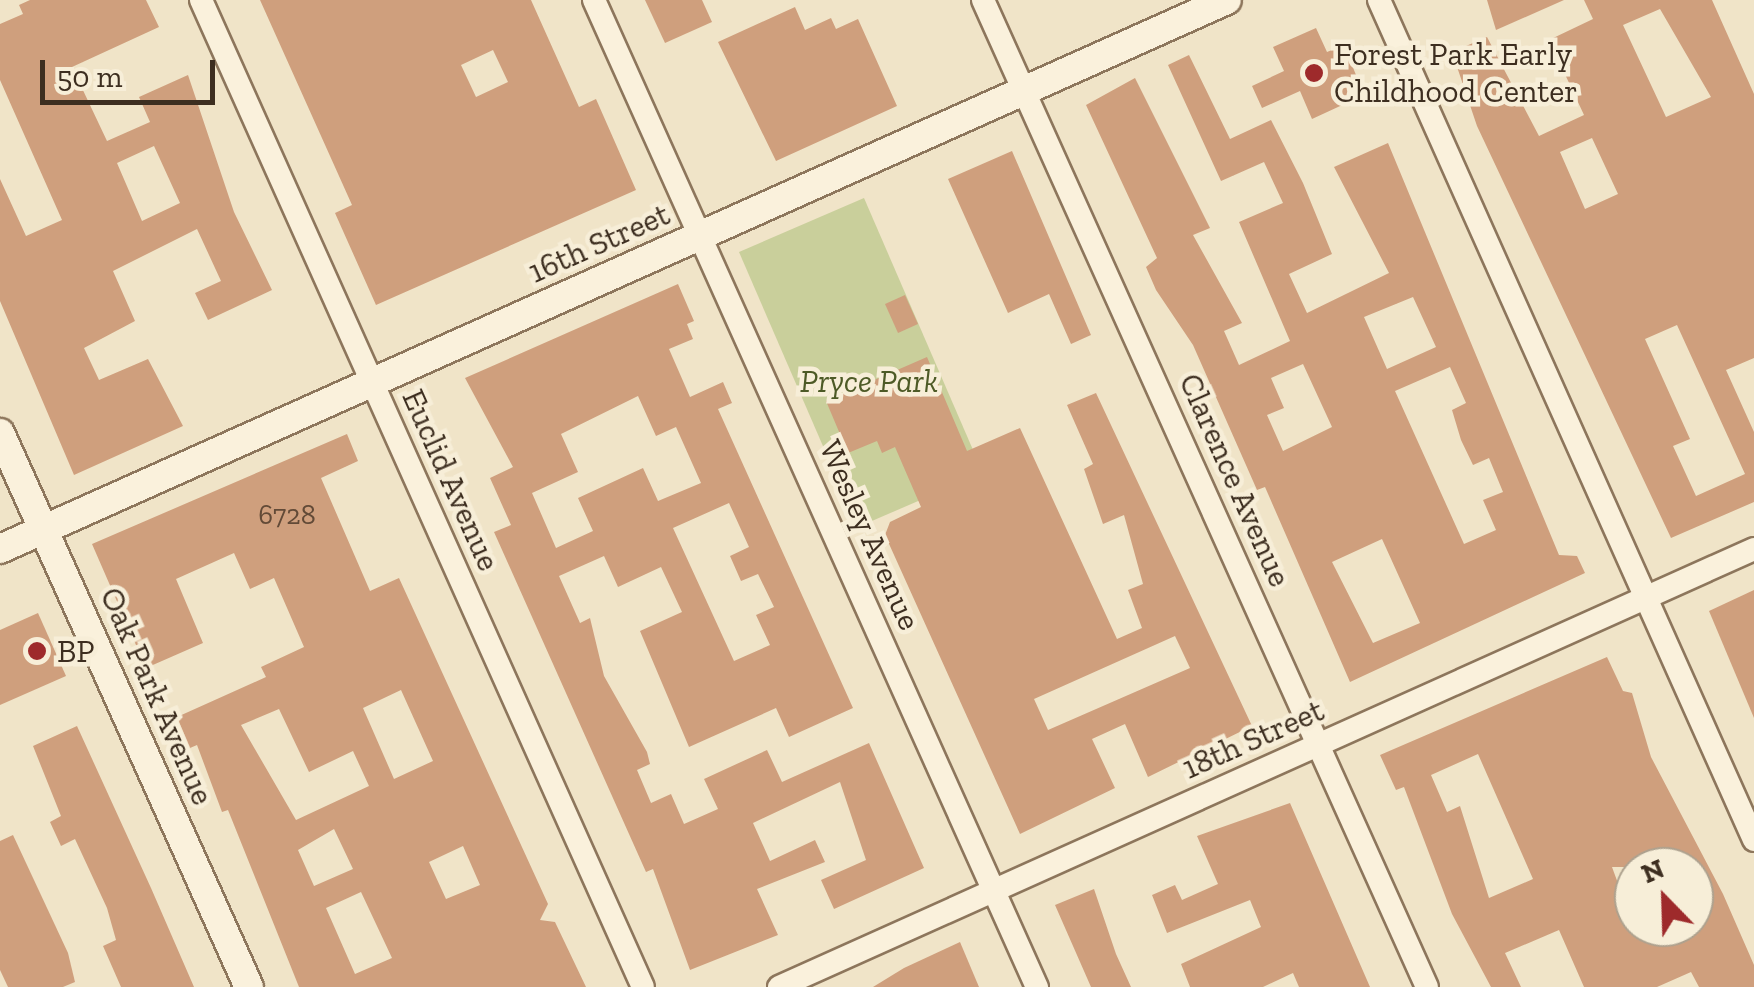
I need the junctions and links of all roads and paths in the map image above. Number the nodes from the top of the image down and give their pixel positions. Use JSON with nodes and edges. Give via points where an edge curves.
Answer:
{"nodes":[{"id":1,"x":200,"y":0,"type":"edge"},
{"id":2,"x":594,"y":0,"type":"edge"},
{"id":3,"x":983,"y":0,"type":"edge"},
{"id":4,"x":1227,"y":0,"type":"edge"},
{"id":5,"x":1379,"y":0,"type":"edge"},
{"id":6,"x":1024,"y":91,"type":"junction"},
{"id":7,"x":700,"y":236,"type":"junction"},
{"id":8,"x":372,"y":382,"type":"junction"},
{"id":9,"x":0,"y":433,"type":"edge"},
{"id":10,"x":43,"y":530,"type":"junction"},
{"id":11,"x":1754,"y":548,"type":"edge"},
{"id":12,"x":0,"y":549,"type":"edge"},
{"id":13,"x":1644,"y":596,"type":"junction"},
{"id":14,"x":1318,"y":746,"type":"junction"},
{"id":15,"x":1754,"y":840,"type":"edge"},
{"id":16,"x":994,"y":890,"type":"junction"},
{"id":17,"x":250,"y":987,"type":"edge"},
{"id":18,"x":643,"y":987,"type":"edge"},
{"id":19,"x":779,"y":987,"type":"edge"},
{"id":20,"x":1037,"y":987,"type":"edge"},
{"id":21,"x":1427,"y":987,"type":"edge"}],
"edges":[{"from":1,"to":8,"type":"street","name":"Euclid Avenue"},
{"from":2,"to":7,"type":"street","name":"Wesley Avenue"},
{"from":3,"to":6,"type":"street","name":"Clarence Avenue"},
{"from":4,"to":6,"type":"street","name":"16th Street"},
{"from":5,"to":13,"type":"street"},
{"from":6,"to":7,"type":"street","name":"16th Street"},
{"from":6,"to":14,"type":"street","name":"Clarence Avenue"},
{"from":7,"to":8,"type":"street","name":"16th Street"},
{"from":7,"to":16,"type":"street","name":"Wesley Avenue"},
{"from":8,"to":10,"type":"street","name":"16th Street"},
{"from":8,"to":18,"type":"street","name":"Euclid Avenue"},
{"from":9,"to":10,"type":"street","name":"Oak Park Avenue"},
{"from":10,"to":12,"type":"street","name":"16th Street"},
{"from":10,"to":17,"type":"street","name":"Oak Park Avenue"},
{"from":11,"to":13,"type":"street","name":"18th Street"},
{"from":13,"to":14,"type":"street","name":"18th Street"},
{"from":13,"to":15,"type":"street"},
{"from":14,"to":16,"type":"street","name":"18th Street"},
{"from":14,"to":21,"type":"street","name":"Clarence Avenue"},
{"from":16,"to":19,"type":"street","name":"18th Street"},
{"from":16,"to":20,"type":"street","name":"Wesley Avenue"}]}
